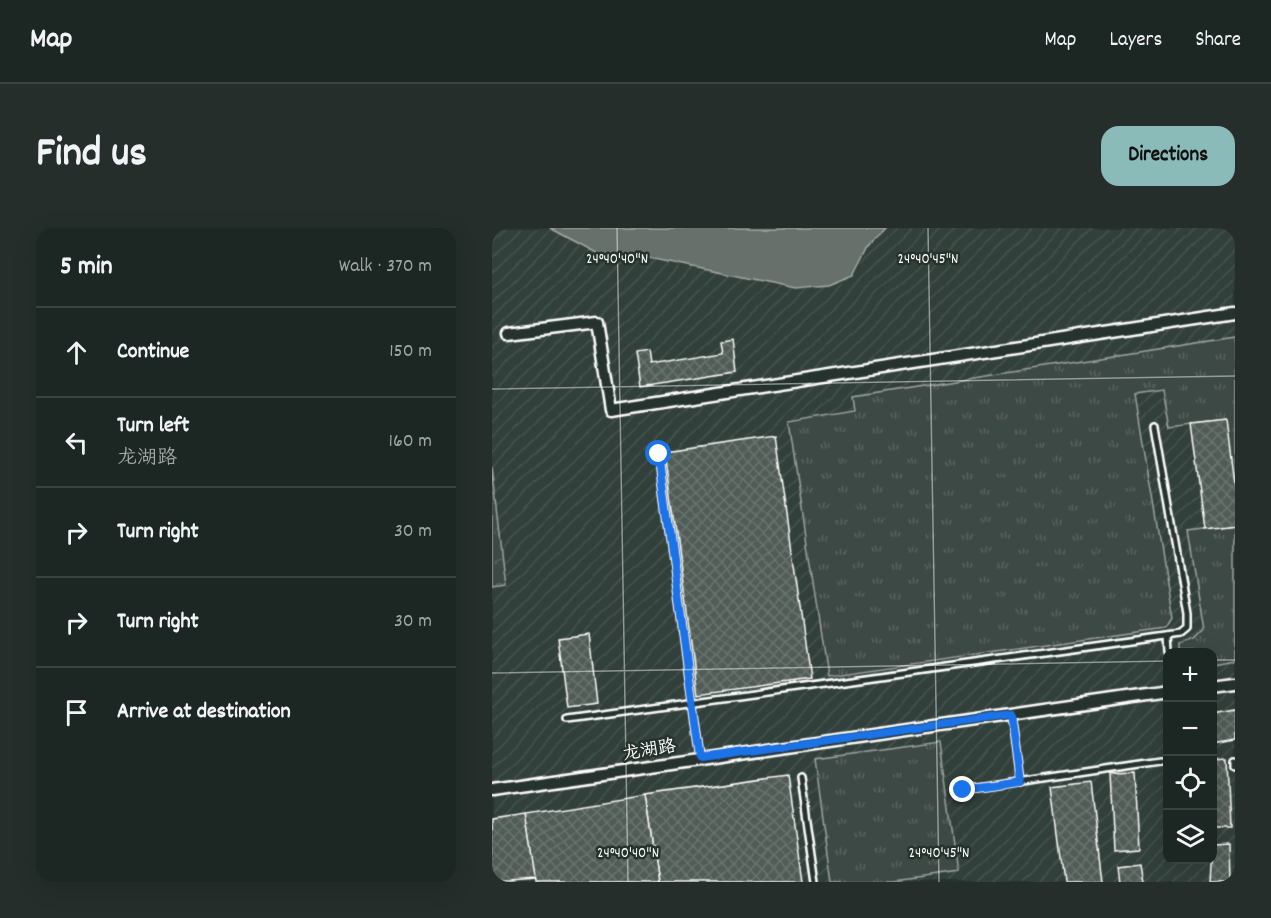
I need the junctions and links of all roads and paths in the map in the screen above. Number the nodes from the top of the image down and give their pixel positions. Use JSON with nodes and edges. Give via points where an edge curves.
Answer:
{"nodes":[{"id":1,"x":1235,"y":313,"type":"edge"},
{"id":2,"x":509,"y":333,"type":"dead end"},
{"id":3,"x":1155,"y":425,"type":"dead end"},
{"id":4,"x":659,"y":454,"type":"dead end"},
{"id":5,"x":1168,"y":636,"type":"junction"},
{"id":6,"x":1169,"y":648,"type":"edge"},
{"id":7,"x":1235,"y":684,"type":"edge"},
{"id":8,"x":1217,"y":686,"type":"edge"},
{"id":9,"x":1163,"y":693,"type":"edge"},
{"id":10,"x":692,"y":702,"type":"junction"},
{"id":11,"x":1011,"y":715,"type":"junction"},
{"id":12,"x":567,"y":720,"type":"dead end"},
{"id":13,"x":700,"y":758,"type":"junction"},
{"id":14,"x":1235,"y":760,"type":"edge"},
{"id":15,"x":1160,"y":761,"type":"dead end"},
{"id":16,"x":1235,"y":765,"type":"edge"},
{"id":17,"x":801,"y":778,"type":"dead end"},
{"id":18,"x":1020,"y":782,"type":"junction"},
{"id":19,"x":492,"y":790,"type":"edge"},
{"id":20,"x":963,"y":790,"type":"dead end"},
{"id":21,"x":816,"y":882,"type":"edge"}],
"edges":[{"from":1,"to":2,"type":"street","via":[[611,410],[597,322]]},
{"from":3,"to":5,"type":"lane","via":[[1188,620],[1184,632]]},
{"from":4,"to":10,"type":"lane"},
{"from":5,"to":6,"type":"lane"},
{"from":5,"to":10,"type":"lane"},
{"from":7,"to":8,"type":"street"},
{"from":9,"to":11,"type":"street","name":"龙湖路"},
{"from":10,"to":12,"type":"lane"},
{"from":10,"to":13,"type":"lane"},
{"from":11,"to":13,"type":"street","name":"龙湖路"},
{"from":11,"to":18,"type":"lane"},
{"from":13,"to":19,"type":"street","name":"龙湖路"},
{"from":14,"to":16,"type":"lane"},
{"from":15,"to":18,"type":"lane"},
{"from":17,"to":21,"type":"lane"},
{"from":18,"to":20,"type":"lane"}]}
